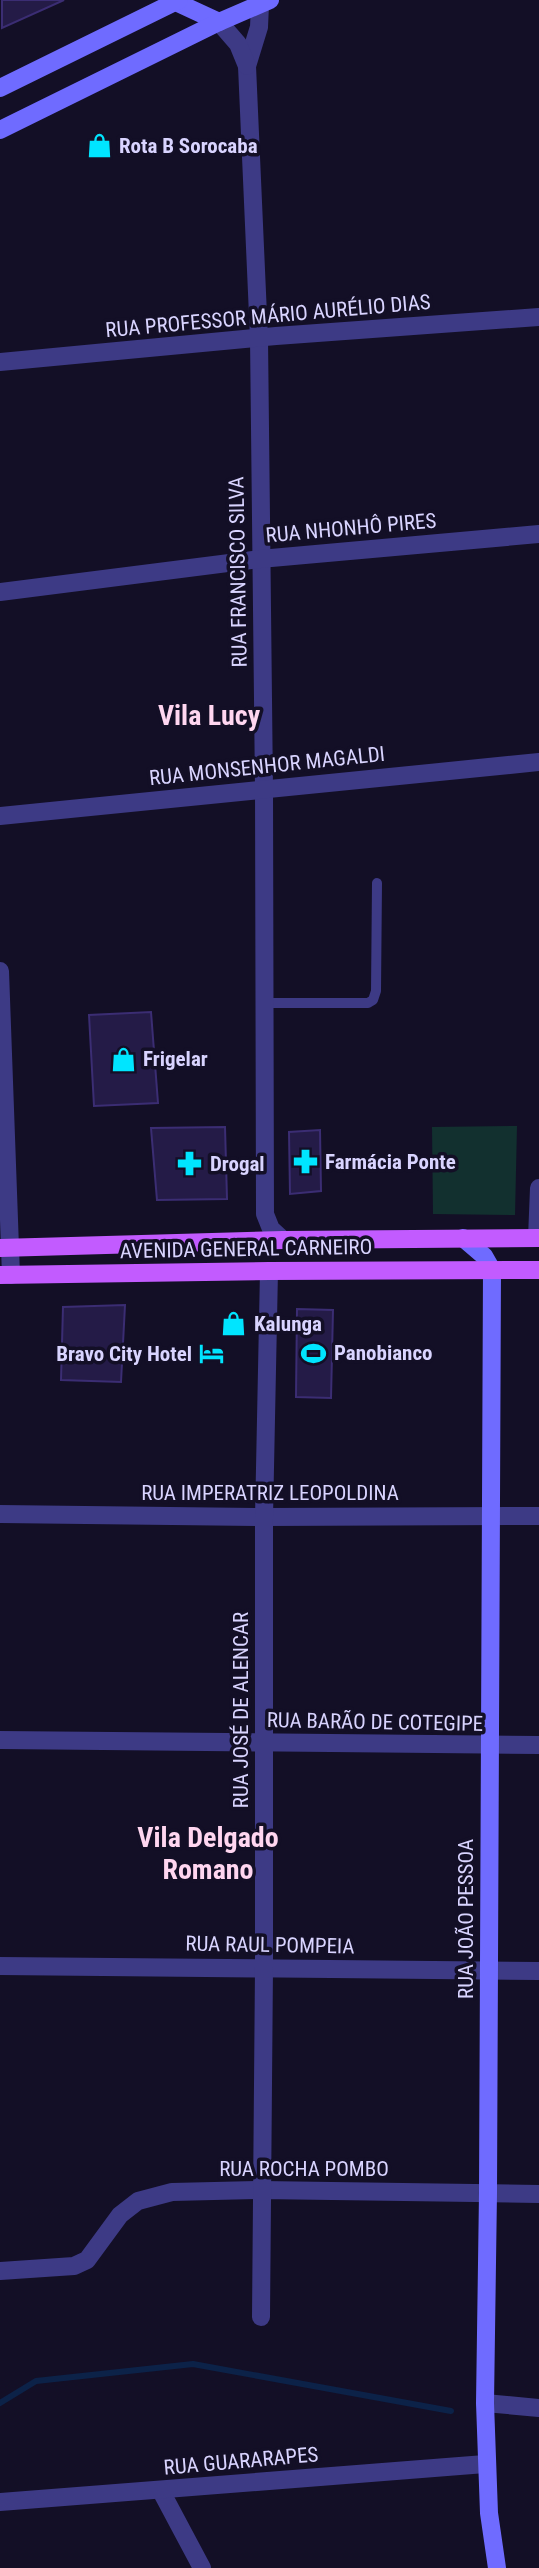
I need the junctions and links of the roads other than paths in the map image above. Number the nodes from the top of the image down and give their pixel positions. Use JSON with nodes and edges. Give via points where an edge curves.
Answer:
{"nodes":[{"id":1,"x":177,"y":1,"type":"edge"},
{"id":2,"x":263,"y":2,"type":"edge"},
{"id":3,"x":219,"y":22,"type":"junction"},
{"id":4,"x":247,"y":66,"type":"junction"},
{"id":5,"x":0,"y":88,"type":"edge"},
{"id":6,"x":0,"y":130,"type":"edge"},
{"id":7,"x":539,"y":317,"type":"edge"},
{"id":8,"x":259,"y":338,"type":"junction"},
{"id":9,"x":0,"y":362,"type":"edge"},
{"id":10,"x":539,"y":534,"type":"edge"},
{"id":11,"x":260,"y":559,"type":"junction"},
{"id":12,"x":0,"y":592,"type":"edge"},
{"id":13,"x":539,"y":762,"type":"edge"},
{"id":14,"x":264,"y":789,"type":"junction"},
{"id":15,"x":0,"y":816,"type":"edge"},
{"id":16,"x":377,"y":883,"type":"dead end"},
{"id":17,"x":0,"y":971,"type":"edge"},
{"id":18,"x":264,"y":1003,"type":"junction"},
{"id":19,"x":539,"y":1188,"type":"edge"},
{"id":20,"x":463,"y":1238,"type":"junction"},
{"id":21,"x":538,"y":1238,"type":"edge"},
{"id":22,"x":283,"y":1240,"type":"junction"},
{"id":23,"x":5,"y":1248,"type":"edge"},
{"id":24,"x":269,"y":1270,"type":"junction"},
{"id":25,"x":492,"y":1270,"type":"junction"},
{"id":26,"x":539,"y":1270,"type":"edge"},
{"id":27,"x":5,"y":1275,"type":"edge"},
{"id":28,"x":0,"y":1514,"type":"edge"},
{"id":29,"x":492,"y":1516,"type":"junction"},
{"id":30,"x":539,"y":1516,"type":"edge"},
{"id":31,"x":264,"y":1517,"type":"junction"},
{"id":32,"x":0,"y":1740,"type":"edge"},
{"id":33,"x":264,"y":1743,"type":"junction"},
{"id":34,"x":490,"y":1745,"type":"junction"},
{"id":35,"x":539,"y":1745,"type":"edge"},
{"id":36,"x":0,"y":1966,"type":"edge"},
{"id":37,"x":264,"y":1967,"type":"junction"},
{"id":38,"x":488,"y":1970,"type":"junction"},
{"id":39,"x":539,"y":1971,"type":"edge"},
{"id":40,"x":261,"y":2190,"type":"junction"},
{"id":41,"x":488,"y":2193,"type":"junction"},
{"id":42,"x":539,"y":2194,"type":"edge"},
{"id":43,"x":0,"y":2270,"type":"edge"},
{"id":44,"x":261,"y":2317,"type":"dead end"},
{"id":45,"x":485,"y":2403,"type":"junction"},
{"id":46,"x":539,"y":2408,"type":"edge"},
{"id":47,"x":485,"y":2464,"type":"junction"},
{"id":48,"x":161,"y":2491,"type":"junction"},
{"id":49,"x":0,"y":2502,"type":"edge"},
{"id":50,"x":202,"y":2568,"type":"edge"},
{"id":51,"x":497,"y":2568,"type":"edge"}],
"edges":[{"from":1,"to":3,"type":"main road"},
{"from":1,"to":5,"type":"main road"},
{"from":2,"to":3,"type":"main road"},
{"from":2,"to":4,"type":"street","name":"RUA FRANCISCO SILVA"},
{"from":3,"to":4,"type":"street","name":"RUA FRANCISCO SILVA","via":[[238,44]]},
{"from":3,"to":6,"type":"main road"},
{"from":4,"to":8,"type":"street","name":"RUA FRANCISCO SILVA"},
{"from":7,"to":8,"type":"street","name":"RUA PROFESSOR MÁRIO AURÉLIO DIAS"},
{"from":8,"to":9,"type":"street","name":"RUA PROFESSOR MÁRIO AURÉLIO DIAS"},
{"from":8,"to":11,"type":"street","name":"RUA FRANCISCO SILVA"},
{"from":10,"to":11,"type":"street","name":"RUA NHONHÔ PIRES"},
{"from":11,"to":12,"type":"street","name":"RUA NHONHÔ PIRES"},
{"from":11,"to":14,"type":"street","name":"RUA FRANCISCO SILVA"},
{"from":13,"to":14,"type":"street","name":"RUA MONSENHOR MAGALDI"},
{"from":14,"to":15,"type":"street","name":"RUA MONSENHOR MAGALDI"},
{"from":14,"to":18,"type":"street","name":"RUA FRANCISCO SILVA"},
{"from":16,"to":18,"type":"lane","via":[[373,1000]]},
{"from":17,"to":23,"type":"street"},
{"from":18,"to":22,"type":"street","name":"RUA FRANCISCO SILVA","via":[[265,1214],[271,1229]]},
{"from":19,"to":21,"type":"street"},
{"from":20,"to":21,"type":"main road","name":"AVENIDA GENERAL CARNEIRO"},
{"from":20,"to":22,"type":"main road","name":"AVENIDA GENERAL CARNEIRO"},
{"from":20,"to":25,"type":"main road","via":[[476,1247]]},
{"from":22,"to":23,"type":"main road","name":"AVENIDA GENERAL CARNEIRO"},
{"from":23,"to":27,"type":"street"},
{"from":24,"to":25,"type":"main road","name":"AVENIDA GENERAL CARNEIRO"},
{"from":24,"to":27,"type":"main road","name":"AVENIDA GENERAL CARNEIRO"},
{"from":24,"to":31,"type":"street","name":"RUA JOSÉ DE ALENCAR"},
{"from":25,"to":26,"type":"main road","name":"AVENIDA GENERAL CARNEIRO"},
{"from":25,"to":29,"type":"main road","name":"RUA JOÃO PESSOA"},
{"from":28,"to":31,"type":"street","name":"RUA IMPERATRIZ LEOPOLDINA"},
{"from":29,"to":30,"type":"street","name":"RUA IMPERATRIZ LEOPOLDINA"},
{"from":29,"to":31,"type":"street","name":"RUA IMPERATRIZ LEOPOLDINA"},
{"from":29,"to":34,"type":"main road","name":"RUA JOÃO PESSOA"},
{"from":31,"to":33,"type":"street","name":"RUA JOSÉ DE ALENCAR"},
{"from":32,"to":33,"type":"street","name":"RUA BARÃO DE COTEGIPE"},
{"from":33,"to":34,"type":"street","name":"RUA BARÃO DE COTEGIPE"},
{"from":33,"to":37,"type":"street","name":"RUA JOSÉ DE ALENCAR"},
{"from":34,"to":35,"type":"street","name":"RUA BARÃO DE COTEGIPE"},
{"from":34,"to":38,"type":"main road","name":"RUA JOÃO PESSOA"},
{"from":36,"to":37,"type":"street","name":"RUA RAUL POMPEIA"},
{"from":37,"to":38,"type":"street","name":"RUA RAUL POMPEIA"},
{"from":37,"to":40,"type":"street","name":"RUA JOSÉ DE ALENCAR"},
{"from":38,"to":39,"type":"street","name":"RUA RAUL POMPEIA"},
{"from":38,"to":41,"type":"main road","name":"RUA JOÃO PESSOA"},
{"from":40,"to":41,"type":"street","name":"RUA ROCHA POMBO"},
{"from":40,"to":43,"type":"street","name":"RUA ROCHA POMBO","via":[[172,2192],[138,2201],[120,2214],[87,2260],[74,2266]]},
{"from":40,"to":44,"type":"street","name":"RUA JOSÉ DE ALENCAR"},
{"from":41,"to":42,"type":"street","name":"RUA ROCHA POMBO"},
{"from":41,"to":45,"type":"main road","name":"RUA JOÃO PESSOA"},
{"from":45,"to":46,"type":"street"},
{"from":45,"to":47,"type":"main road","name":"RUA JOÃO PESSOA"},
{"from":47,"to":48,"type":"street","name":"RUA GUARARAPES"},
{"from":47,"to":51,"type":"main road","name":"RUA JOÃO PESSOA"},
{"from":48,"to":49,"type":"street","name":"RUA GUARARAPES"},
{"from":48,"to":50,"type":"street"}]}
